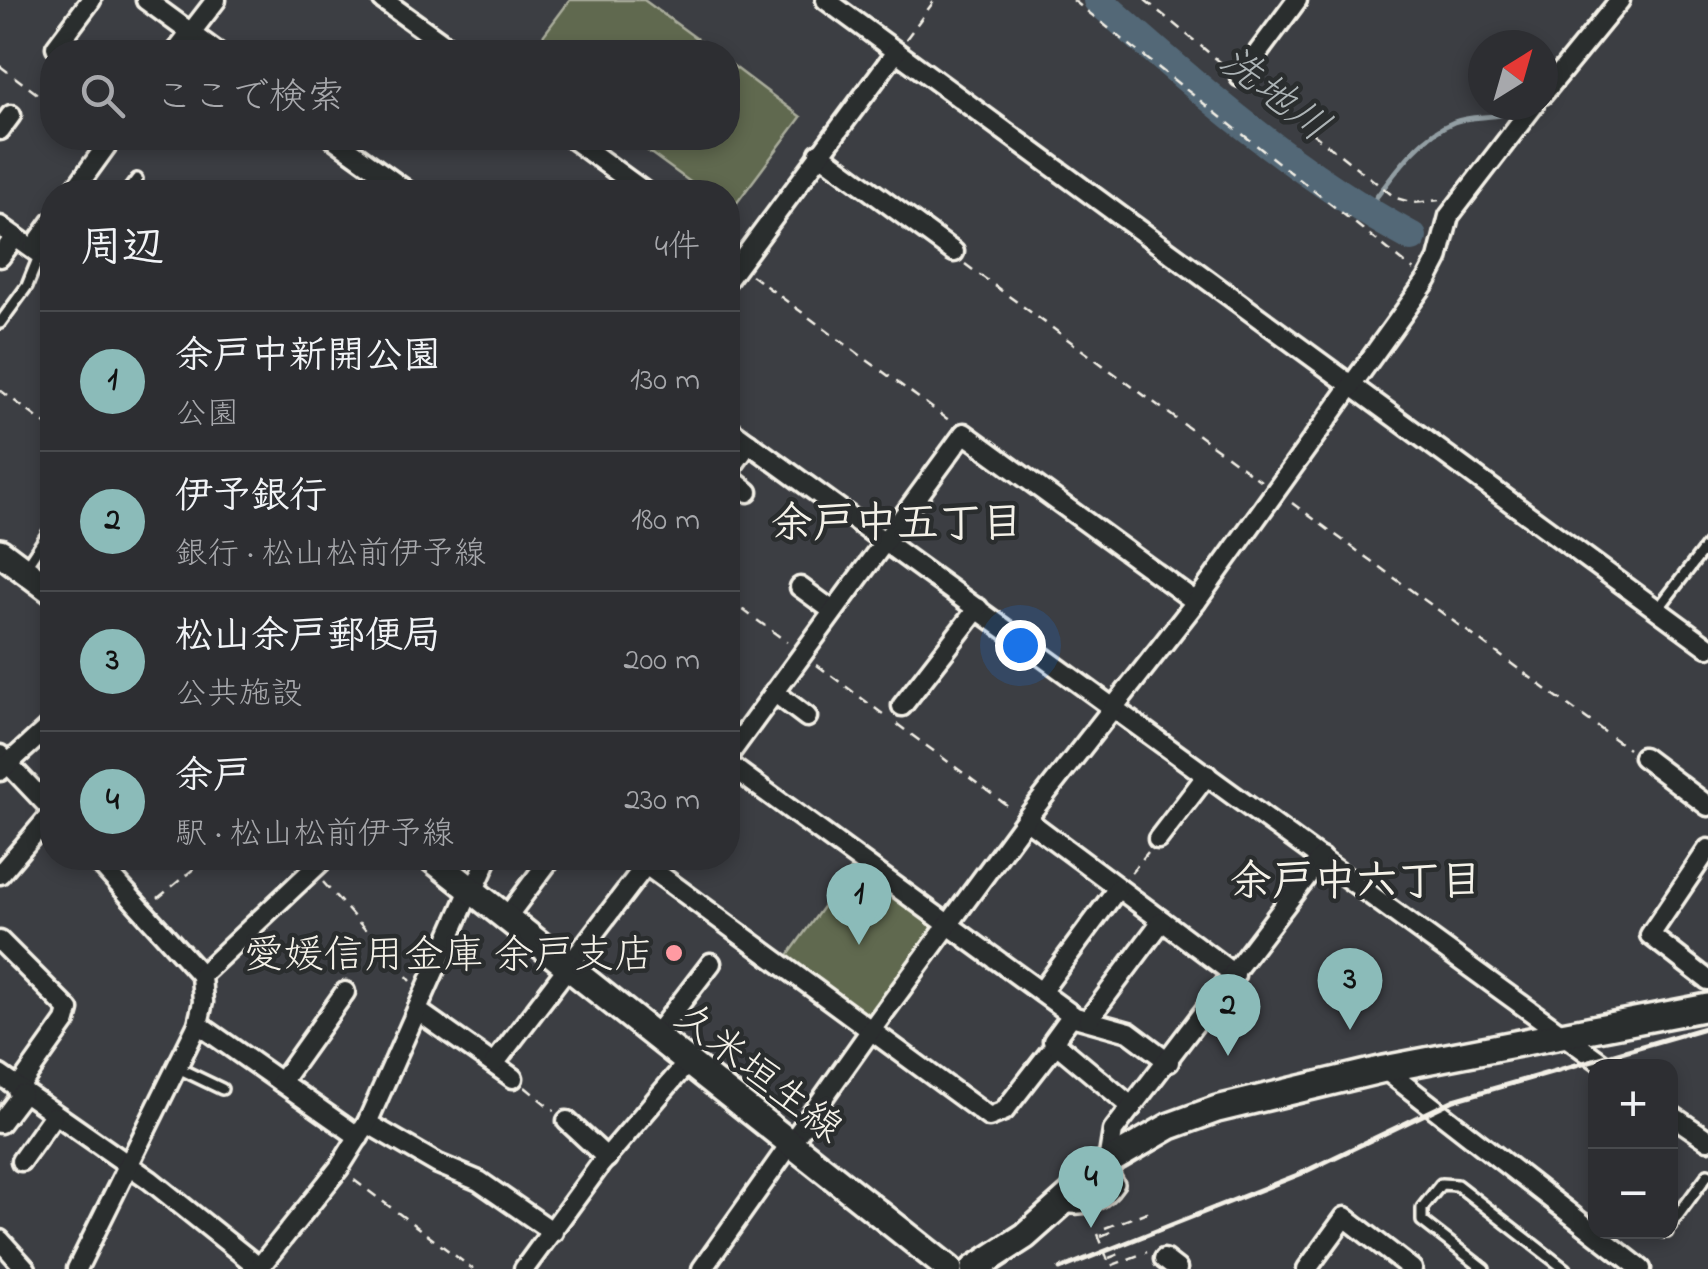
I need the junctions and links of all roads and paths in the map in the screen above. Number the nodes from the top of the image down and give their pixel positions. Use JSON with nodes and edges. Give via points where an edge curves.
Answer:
{"nodes":[{"id":1,"x":92,"y":0,"type":"edge"},
{"id":2,"x":146,"y":0,"type":"edge"},
{"id":3,"x":216,"y":0,"type":"edge"},
{"id":4,"x":383,"y":0,"type":"edge"},
{"id":5,"x":826,"y":0,"type":"edge"},
{"id":6,"x":935,"y":0,"type":"edge"},
{"id":7,"x":1073,"y":0,"type":"edge"},
{"id":8,"x":1146,"y":0,"type":"edge"},
{"id":9,"x":1298,"y":0,"type":"edge"},
{"id":10,"x":1620,"y":0,"type":"edge"},
{"id":11,"x":191,"y":33,"type":"junction"},
{"id":12,"x":61,"y":40,"type":"edge"},
{"id":13,"x":185,"y":40,"type":"edge"},
{"id":14,"x":201,"y":40,"type":"edge"},
{"id":15,"x":438,"y":40,"type":"edge"},
{"id":16,"x":896,"y":52,"type":"junction"},
{"id":17,"x":0,"y":66,"type":"edge"},
{"id":18,"x":1558,"y":76,"type":"edge"},
{"id":19,"x":1240,"y":77,"type":"junction"},
{"id":20,"x":40,"y":95,"type":"edge"},
{"id":21,"x":1523,"y":120,"type":"edge"},
{"id":22,"x":103,"y":150,"type":"edge"},
{"id":23,"x":350,"y":150,"type":"edge"},
{"id":24,"x":587,"y":150,"type":"edge"},
{"id":25,"x":819,"y":153,"type":"junction"},
{"id":26,"x":82,"y":180,"type":"edge"},
{"id":27,"x":392,"y":180,"type":"edge"},
{"id":28,"x":629,"y":180,"type":"edge"},
{"id":29,"x":1463,"y":198,"type":"junction"},
{"id":30,"x":8,"y":231,"type":"edge"},
{"id":31,"x":954,"y":252,"type":"joint"},
{"id":32,"x":40,"y":255,"type":"edge"},
{"id":33,"x":740,"y":256,"type":"edge"},
{"id":34,"x":0,"y":257,"type":"edge"},
{"id":35,"x":40,"y":260,"type":"edge"},
{"id":36,"x":740,"y":270,"type":"edge"},
{"id":37,"x":1427,"y":280,"type":"junction"},
{"id":38,"x":0,"y":323,"type":"edge"},
{"id":39,"x":1350,"y":385,"type":"junction"},
{"id":40,"x":0,"y":390,"type":"edge"},
{"id":41,"x":40,"y":420,"type":"edge"},
{"id":42,"x":964,"y":433,"type":"junction"},
{"id":43,"x":740,"y":437,"type":"edge"},
{"id":44,"x":749,"y":443,"type":"junction"},
{"id":45,"x":740,"y":456,"type":"edge"},
{"id":46,"x":740,"y":485,"type":"edge"},
{"id":47,"x":748,"y":492,"type":"dead end"},
{"id":48,"x":1276,"y":492,"type":"junction"},
{"id":49,"x":40,"y":536,"type":"edge"},
{"id":50,"x":884,"y":541,"type":"junction"},
{"id":51,"x":1708,"y":544,"type":"edge"},
{"id":52,"x":7,"y":561,"type":"edge"},
{"id":53,"x":40,"y":582,"type":"edge"},
{"id":54,"x":800,"y":588,"type":"dead end"},
{"id":55,"x":1196,"y":602,"type":"junction"},
{"id":56,"x":740,"y":607,"type":"edge"},
{"id":57,"x":978,"y":608,"type":"junction"},
{"id":58,"x":1657,"y":610,"type":"junction"},
{"id":59,"x":834,"y":611,"type":"junction"},
{"id":60,"x":1708,"y":647,"type":"edge"},
{"id":61,"x":802,"y":654,"type":"junction"},
{"id":62,"x":774,"y":692,"type":"junction"},
{"id":63,"x":902,"y":706,"type":"dead end"},
{"id":64,"x":1113,"y":706,"type":"junction"},
{"id":65,"x":807,"y":717,"type":"dead end"},
{"id":66,"x":40,"y":733,"type":"edge"},
{"id":67,"x":740,"y":739,"type":"edge"},
{"id":68,"x":1643,"y":756,"type":"joint"},
{"id":69,"x":2,"y":762,"type":"edge"},
{"id":70,"x":740,"y":773,"type":"edge"},
{"id":71,"x":1207,"y":775,"type":"junction"},
{"id":72,"x":40,"y":800,"type":"edge"},
{"id":73,"x":1708,"y":806,"type":"edge"},
{"id":74,"x":1026,"y":819,"type":"junction"},
{"id":75,"x":40,"y":826,"type":"edge"},
{"id":76,"x":1158,"y":839,"type":"joint"},
{"id":77,"x":1708,"y":850,"type":"edge"},
{"id":78,"x":1321,"y":858,"type":"junction"},
{"id":79,"x":106,"y":870,"type":"edge"},
{"id":80,"x":193,"y":870,"type":"edge"},
{"id":81,"x":312,"y":870,"type":"edge"},
{"id":82,"x":322,"y":870,"type":"edge"},
{"id":83,"x":445,"y":870,"type":"edge"},
{"id":84,"x":482,"y":870,"type":"edge"},
{"id":85,"x":542,"y":870,"type":"edge"},
{"id":86,"x":641,"y":870,"type":"edge"},
{"id":87,"x":660,"y":870,"type":"edge"},
{"id":88,"x":0,"y":874,"type":"edge"},
{"id":89,"x":1118,"y":888,"type":"junction"},
{"id":90,"x":472,"y":891,"type":"junction"},
{"id":91,"x":143,"y":911,"type":"junction"},
{"id":92,"x":506,"y":918,"type":"junction"},
{"id":93,"x":1162,"y":921,"type":"junction"},
{"id":94,"x":948,"y":926,"type":"junction"},
{"id":95,"x":0,"y":942,"type":"edge"},
{"id":96,"x":711,"y":962,"type":"dead end"},
{"id":97,"x":568,"y":967,"type":"junction"},
{"id":98,"x":1235,"y":975,"type":"junction"},
{"id":99,"x":201,"y":976,"type":"junction"},
{"id":100,"x":1708,"y":980,"type":"edge"},
{"id":101,"x":345,"y":992,"type":"dead end"},
{"id":102,"x":1041,"y":992,"type":"junction"},
{"id":103,"x":421,"y":1004,"type":"junction"},
{"id":104,"x":1708,"y":1008,"type":"edge"},
{"id":105,"x":1080,"y":1018,"type":"junction"},
{"id":106,"x":198,"y":1024,"type":"junction"},
{"id":107,"x":870,"y":1030,"type":"junction"},
{"id":108,"x":1561,"y":1035,"type":"junction"},
{"id":109,"x":655,"y":1036,"type":"junction"},
{"id":110,"x":1056,"y":1044,"type":"junction"},
{"id":111,"x":1596,"y":1059,"type":"edge"},
{"id":112,"x":688,"y":1062,"type":"junction"},
{"id":113,"x":1169,"y":1062,"type":"junction"},
{"id":114,"x":494,"y":1064,"type":"junction"},
{"id":115,"x":176,"y":1066,"type":"junction"},
{"id":116,"x":1384,"y":1069,"type":"junction"},
{"id":117,"x":0,"y":1075,"type":"edge"},
{"id":118,"x":514,"y":1078,"type":"joint"},
{"id":119,"x":281,"y":1082,"type":"junction"},
{"id":120,"x":222,"y":1089,"type":"dead end"},
{"id":121,"x":20,"y":1092,"type":"junction"},
{"id":122,"x":1132,"y":1107,"type":"junction"},
{"id":123,"x":52,"y":1116,"type":"junction"},
{"id":124,"x":1678,"y":1119,"type":"edge"},
{"id":125,"x":567,"y":1122,"type":"joint"},
{"id":126,"x":0,"y":1123,"type":"edge"},
{"id":127,"x":363,"y":1130,"type":"junction"},
{"id":128,"x":1708,"y":1140,"type":"edge"},
{"id":129,"x":790,"y":1142,"type":"junction"},
{"id":130,"x":606,"y":1158,"type":"junction"},
{"id":131,"x":21,"y":1161,"type":"dead end"},
{"id":132,"x":1108,"y":1162,"type":"junction"},
{"id":133,"x":128,"y":1164,"type":"junction"},
{"id":134,"x":339,"y":1168,"type":"junction"},
{"id":135,"x":1708,"y":1174,"type":"edge"},
{"id":136,"x":1154,"y":1209,"type":"dead end"},
{"id":137,"x":1678,"y":1215,"type":"edge"},
{"id":138,"x":1105,"y":1228,"type":"dead end"},
{"id":139,"x":552,"y":1232,"type":"junction"},
{"id":140,"x":1114,"y":1232,"type":"dead end"},
{"id":141,"x":0,"y":1240,"type":"edge"},
{"id":142,"x":1119,"y":1254,"type":"dead end"},
{"id":143,"x":1107,"y":1258,"type":"junction"},
{"id":144,"x":1164,"y":1258,"type":"edge"},
{"id":145,"x":534,"y":1266,"type":"edge"},
{"id":146,"x":26,"y":1269,"type":"edge"},
{"id":147,"x":77,"y":1269,"type":"edge"},
{"id":148,"x":259,"y":1269,"type":"edge"},
{"id":149,"x":473,"y":1269,"type":"edge"},
{"id":150,"x":702,"y":1269,"type":"edge"},
{"id":151,"x":949,"y":1269,"type":"edge"},
{"id":152,"x":974,"y":1269,"type":"edge"},
{"id":153,"x":1307,"y":1269,"type":"edge"},
{"id":154,"x":1412,"y":1269,"type":"edge"},
{"id":155,"x":1484,"y":1269,"type":"edge"},
{"id":156,"x":1564,"y":1269,"type":"edge"},
{"id":157,"x":1641,"y":1269,"type":"edge"}],
"edges":[{"from":1,"to":12,"type":"street"},
{"from":2,"to":11,"type":"street"},
{"from":3,"to":11,"type":"street"},
{"from":4,"to":15,"type":"street"},
{"from":5,"to":16,"type":"street"},
{"from":6,"to":16,"type":"path"},
{"from":7,"to":37,"type":"path"},
{"from":8,"to":19,"type":"path"},
{"from":9,"to":19,"type":"street"},
{"from":10,"to":18,"type":"street"},
{"from":11,"to":13,"type":"street"},
{"from":11,"to":14,"type":"street"},
{"from":16,"to":25,"type":"street"},
{"from":16,"to":39,"type":"street"},
{"from":17,"to":20,"type":"path"},
{"from":19,"to":29,"type":"path","via":[[1396,198]]},
{"from":21,"to":29,"type":"street"},
{"from":22,"to":26,"type":"street"},
{"from":23,"to":27,"type":"street"},
{"from":24,"to":28,"type":"street"},
{"from":25,"to":31,"type":"street"},
{"from":25,"to":33,"type":"street"},
{"from":29,"to":37,"type":"street","via":[[1443,227]]},
{"from":30,"to":32,"type":"street"},
{"from":30,"to":34,"type":"street"},
{"from":31,"to":48,"type":"path"},
{"from":35,"to":38,"type":"lane"},
{"from":36,"to":42,"type":"path"},
{"from":37,"to":39,"type":"street"},
{"from":39,"to":48,"type":"street"},
{"from":39,"to":58,"type":"street"},
{"from":40,"to":41,"type":"path"},
{"from":42,"to":50,"type":"street"},
{"from":42,"to":55,"type":"street"},
{"from":43,"to":44,"type":"street"},
{"from":44,"to":45,"type":"street"},
{"from":44,"to":50,"type":"street"},
{"from":46,"to":47,"type":"street"},
{"from":48,"to":55,"type":"street"},
{"from":48,"to":68,"type":"path"},
{"from":49,"to":52,"type":"lane"},
{"from":50,"to":57,"type":"street"},
{"from":50,"to":59,"type":"street"},
{"from":51,"to":58,"type":"lane"},
{"from":52,"to":53,"type":"main road"},
{"from":54,"to":59,"type":"street"},
{"from":55,"to":64,"type":"street"},
{"from":56,"to":61,"type":"path"},
{"from":57,"to":63,"type":"street"},
{"from":57,"to":64,"type":"street"},
{"from":58,"to":60,"type":"street"},
{"from":59,"to":61,"type":"street"},
{"from":61,"to":62,"type":"street"},
{"from":61,"to":74,"type":"path"},
{"from":62,"to":65,"type":"street"},
{"from":62,"to":67,"type":"street"},
{"from":64,"to":71,"type":"street"},
{"from":64,"to":74,"type":"street"},
{"from":66,"to":69,"type":"street"},
{"from":68,"to":73,"type":"street"},
{"from":69,"to":72,"type":"street"},
{"from":70,"to":94,"type":"street"},
{"from":71,"to":76,"type":"street"},
{"from":71,"to":78,"type":"street"},
{"from":74,"to":89,"type":"street"},
{"from":74,"to":94,"type":"street"},
{"from":75,"to":88,"type":"street"},
{"from":76,"to":89,"type":"path"},
{"from":77,"to":100,"type":"street","via":[[1650,935]]},
{"from":78,"to":98,"type":"street"},
{"from":78,"to":108,"type":"street"},
{"from":79,"to":91,"type":"street"},
{"from":80,"to":91,"type":"path"},
{"from":81,"to":99,"type":"street"},
{"from":82,"to":103,"type":"path"},
{"from":83,"to":90,"type":"main road","name":"久米垣生線"},
{"from":84,"to":90,"type":"street"},
{"from":85,"to":92,"type":"street"},
{"from":86,"to":97,"type":"street"},
{"from":87,"to":107,"type":"street"},
{"from":89,"to":93,"type":"street"},
{"from":89,"to":102,"type":"street"},
{"from":90,"to":92,"type":"main road","name":"久米垣生線"},
{"from":90,"to":103,"type":"street"},
{"from":91,"to":99,"type":"street"},
{"from":92,"to":97,"type":"main road","name":"久米垣生線"},
{"from":93,"to":98,"type":"street"},
{"from":93,"to":105,"type":"street"},
{"from":94,"to":102,"type":"street"},
{"from":94,"to":107,"type":"street"},
{"from":95,"to":121,"type":"street","via":[[68,1010]]},
{"from":96,"to":109,"type":"street"},
{"from":97,"to":109,"type":"main road","name":"久米垣生線"},
{"from":97,"to":114,"type":"street"},
{"from":98,"to":113,"type":"street"},
{"from":99,"to":106,"type":"street"},
{"from":101,"to":119,"type":"street"},
{"from":102,"to":105,"type":"street"},
{"from":103,"to":114,"type":"street"},
{"from":103,"to":127,"type":"street"},
{"from":104,"to":108,"type":"main road"},
{"from":105,"to":110,"type":"street"},
{"from":105,"to":113,"type":"street","via":[[1129,1032]]},
{"from":106,"to":115,"type":"street"},
{"from":106,"to":119,"type":"street"},
{"from":107,"to":110,"type":"street","via":[[989,1117],[1004,1110]]},
{"from":107,"to":129,"type":"street"},
{"from":108,"to":111,"type":"street"},
{"from":108,"to":116,"type":"main road"},
{"from":109,"to":112,"type":"main road","name":"久米垣生線"},
{"from":110,"to":122,"type":"street"},
{"from":112,"to":129,"type":"main road","name":"久米垣生線"},
{"from":112,"to":130,"type":"street"},
{"from":113,"to":122,"type":"street"},
{"from":114,"to":118,"type":"street"},
{"from":115,"to":120,"type":"lane"},
{"from":115,"to":133,"type":"street"},
{"from":116,"to":132,"type":"main road","via":[[1201,1115],[1143,1138]]},
{"from":116,"to":157,"type":"street"},
{"from":117,"to":121,"type":"street"},
{"from":118,"to":125,"type":"path"},
{"from":119,"to":127,"type":"street"},
{"from":121,"to":123,"type":"street"},
{"from":121,"to":126,"type":"street"},
{"from":122,"to":132,"type":"street","via":[[1113,1131]]},
{"from":123,"to":131,"type":"street"},
{"from":123,"to":133,"type":"street"},
{"from":124,"to":128,"type":"street"},
{"from":125,"to":130,"type":"street"},
{"from":127,"to":134,"type":"street"},
{"from":127,"to":139,"type":"street","via":[[480,1181]]},
{"from":129,"to":150,"type":"street"},
{"from":129,"to":151,"type":"main road","name":"久米垣生線"},
{"from":130,"to":139,"type":"street"},
{"from":132,"to":152,"type":"main road","via":[[1024,1236]]},
{"from":133,"to":147,"type":"street"},
{"from":133,"to":148,"type":"street"},
{"from":134,"to":148,"type":"street"},
{"from":134,"to":149,"type":"path"},
{"from":135,"to":137,"type":"lane"},
{"from":136,"to":138,"type":"path"},
{"from":139,"to":145,"type":"street"},
{"from":140,"to":143,"type":"path","via":[[1098,1236]]},
{"from":141,"to":146,"type":"street"},
{"from":142,"to":143,"type":"path"},
{"from":143,"to":144,"type":"path","via":[[1110,1266],[1154,1249]]},
{"from":153,"to":154,"type":"street","via":[[1345,1217]]},
{"from":155,"to":156,"type":"lane","via":[[1422,1221],[1422,1208],[1440,1184],[1457,1185]]}]}
